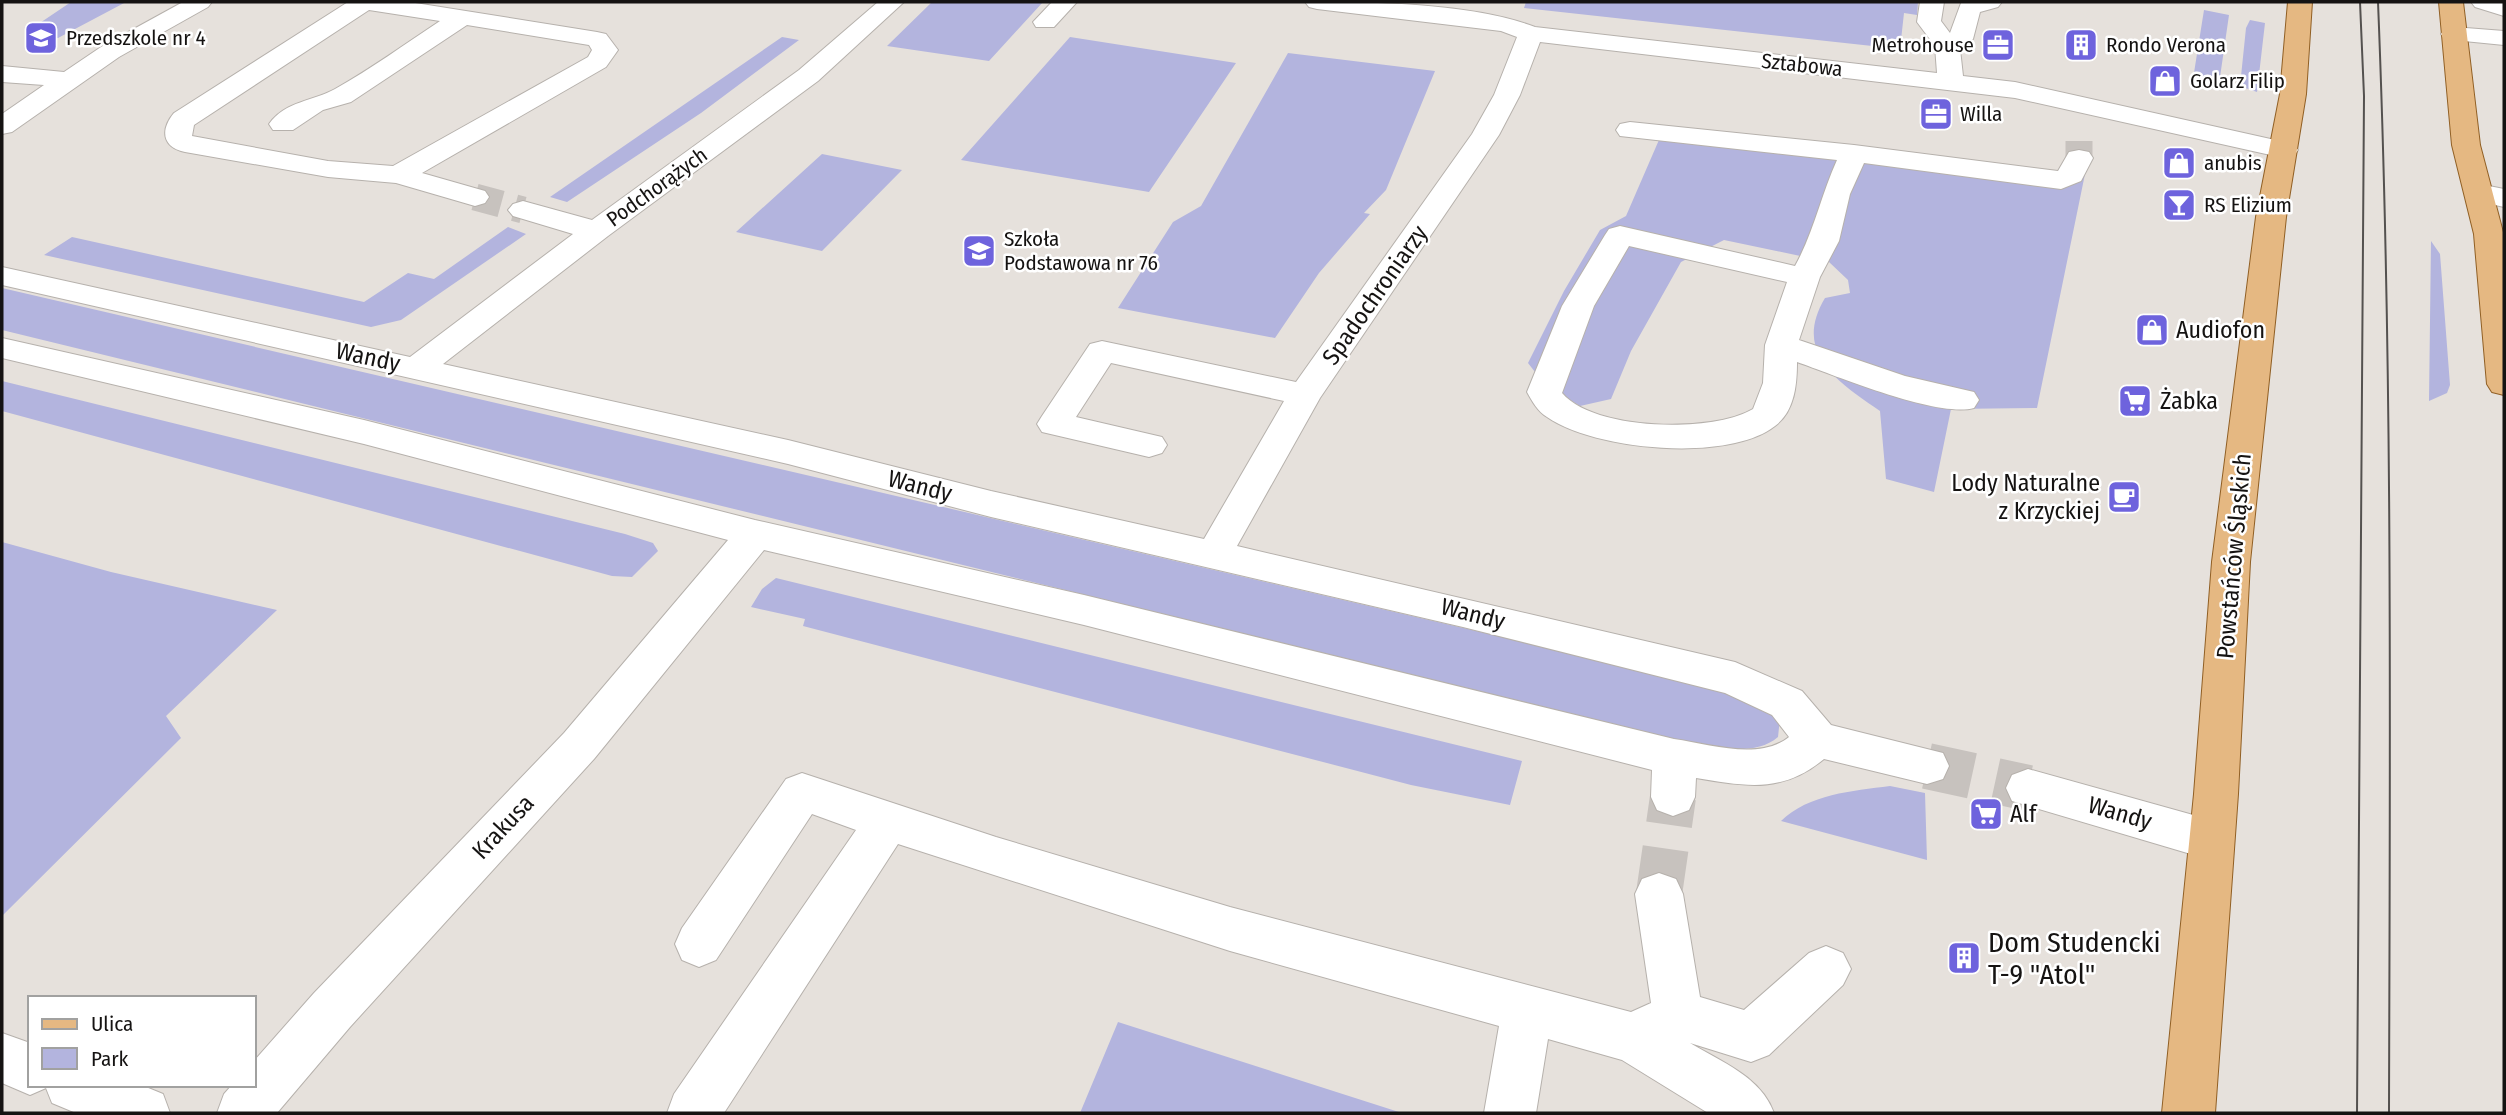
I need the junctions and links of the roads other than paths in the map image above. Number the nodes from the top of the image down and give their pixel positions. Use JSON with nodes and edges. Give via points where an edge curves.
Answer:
{"nodes":[{"id":1,"x":201,"y":2,"type":"edge"},
{"id":2,"x":365,"y":2,"type":"edge"},
{"id":3,"x":892,"y":2,"type":"edge"},
{"id":4,"x":1065,"y":2,"type":"edge"},
{"id":5,"x":1317,"y":2,"type":"edge"},
{"id":6,"x":1933,"y":2,"type":"edge"},
{"id":7,"x":1990,"y":2,"type":"edge"},
{"id":8,"x":2300,"y":2,"type":"edge"},
{"id":9,"x":2451,"y":2,"type":"edge"},
{"id":10,"x":2483,"y":2,"type":"edge"},
{"id":11,"x":1355,"y":4,"type":"edge"},
{"id":12,"x":2504,"y":9,"type":"edge"},
{"id":13,"x":1508,"y":13,"type":"edge"},
{"id":14,"x":463,"y":17,"type":"junction"},
{"id":15,"x":1045,"y":22,"type":"dead end"},
{"id":16,"x":1531,"y":34,"type":"junction"},
{"id":17,"x":2453,"y":34,"type":"junction"},
{"id":18,"x":2504,"y":38,"type":"edge"},
{"id":19,"x":1947,"y":46,"type":"junction"},
{"id":20,"x":2,"y":74,"type":"edge"},
{"id":21,"x":70,"y":80,"type":"junction"},
{"id":22,"x":1951,"y":82,"type":"junction"},
{"id":23,"x":342,"y":96,"type":"junction"},
{"id":24,"x":2080,"y":103,"type":"junction"},
{"id":25,"x":283,"y":124,"type":"dead end"},
{"id":26,"x":2,"y":126,"type":"edge"},
{"id":27,"x":310,"y":128,"type":"dead end"},
{"id":28,"x":1630,"y":130,"type":"dead end"},
{"id":29,"x":2284,"y":150,"type":"junction"},
{"id":30,"x":1854,"y":153,"type":"junction"},
{"id":31,"x":398,"y":175,"type":"junction"},
{"id":32,"x":2492,"y":195,"type":"edge"},
{"id":33,"x":475,"y":197,"type":"tunnel mouth"},
{"id":34,"x":523,"y":210,"type":"tunnel mouth"},
{"id":35,"x":596,"y":231,"type":"junction"},
{"id":36,"x":2,"y":276,"type":"edge"},
{"id":37,"x":1804,"y":277,"type":"junction"},
{"id":38,"x":1781,"y":345,"type":"junction"},
{"id":39,"x":2,"y":348,"type":"edge"},
{"id":40,"x":417,"y":368,"type":"junction"},
{"id":41,"x":2504,"y":384,"type":"edge"},
{"id":42,"x":1304,"y":396,"type":"junction"},
{"id":43,"x":1962,"y":401,"type":"dead end"},
{"id":44,"x":1149,"y":445,"type":"dead end"},
{"id":45,"x":755,"y":534,"type":"junction"},
{"id":46,"x":1214,"y":554,"type":"junction"},
{"id":47,"x":1817,"y":740,"type":"junction"},
{"id":48,"x":1927,"y":766,"type":"tunnel mouth"},
{"id":49,"x":2028,"y":788,"type":"tunnel mouth"},
{"id":50,"x":888,"y":821,"type":"junction"},
{"id":51,"x":2211,"y":840,"type":"junction"},
{"id":52,"x":1658,"y":894,"type":"tunnel mouth"},
{"id":53,"x":699,"y":944,"type":"dead end"},
{"id":54,"x":1826,"y":969,"type":"dead end"},
{"id":55,"x":1527,"y":1010,"type":"junction"},
{"id":56,"x":1678,"y":1015,"type":"junction"},
{"id":57,"x":1634,"y":1038,"type":"junction"},
{"id":58,"x":2,"y":1058,"type":"edge"},
{"id":59,"x":28,"y":1068,"type":"edge"},
{"id":60,"x":76,"y":1087,"type":"edge"},
{"id":61,"x":144,"y":1113,"type":"edge"},
{"id":62,"x":243,"y":1113,"type":"edge"},
{"id":63,"x":693,"y":1113,"type":"edge"},
{"id":64,"x":1510,"y":1113,"type":"edge"},
{"id":65,"x":1748,"y":1113,"type":"edge"},
{"id":66,"x":2188,"y":1113,"type":"edge"}],
"edges":[{"from":1,"to":21,"type":"street","via":[[110,52]]},
{"from":2,"to":14,"type":"street"},
{"from":2,"to":31,"type":"street","via":[[184,119],[178,138],[185,144],[278,160]]},
{"from":3,"to":35,"type":"street","name":"Podchorążych","via":[[785,94]]},
{"from":4,"to":15,"type":"street"},
{"from":5,"to":11,"type":"street","name":"Sztabowa"},
{"from":6,"to":19,"type":"street","via":[[1929,22]]},
{"from":7,"to":19,"type":"street","via":[[1969,9],[1961,39]]},
{"from":8,"to":29,"type":"main road","name":"Powstańców Śląskich"},
{"from":9,"to":17,"type":"main road"},
{"from":10,"to":12,"type":"street"},
{"from":11,"to":13,"type":"street","name":"Sztabowa"},
{"from":13,"to":16,"type":"street","name":"Sztabowa"},
{"from":14,"to":23,"type":"street"},
{"from":14,"to":31,"type":"street","via":[[597,39],[605,50],[597,62]]},
{"from":16,"to":22,"type":"street","name":"Sztabowa"},
{"from":16,"to":42,"type":"street","name":"Spadochroniarzy","via":[[1485,135]]},
{"from":17,"to":18,"type":"street"},
{"from":17,"to":32,"type":"main road","via":[[2466,145]]},
{"from":19,"to":22,"type":"street"},
{"from":20,"to":21,"type":"street"},
{"from":21,"to":26,"type":"street"},
{"from":22,"to":24,"type":"street","name":"Sztabowa"},
{"from":23,"to":25,"type":"street","via":[[314,104]]},
{"from":23,"to":27,"type":"street","via":[[337,109]]},
{"from":24,"to":29,"type":"street","name":"Sztabowa"},
{"from":24,"to":30,"type":"street","via":[[2077,169],[2061,180]]},
{"from":28,"to":30,"type":"street"},
{"from":29,"to":51,"type":"main road","name":"Powstańców Śląskich","via":[[2271,217],[2231,562]]},
{"from":30,"to":37,"type":"street","via":[[1836,194],[1824,242]]},
{"from":31,"to":33,"type":"street"},
{"from":32,"to":41,"type":"main road","via":[[2491,254]]},
{"from":34,"to":35,"type":"street"},
{"from":35,"to":40,"type":"street","name":"Podchorążych"},
{"from":36,"to":40,"type":"street","name":"Wandy"},
{"from":37,"to":38,"type":"street"},
{"from":37,"to":38,"type":"street","via":[[1620,235],[1578,306],[1544,392],[1558,410],[1619,429],[1661,436],[1740,431],[1761,421],[1779,398]]},
{"from":38,"to":43,"type":"street","via":[[1897,385]]},
{"from":39,"to":45,"type":"street","via":[[377,435]]},
{"from":40,"to":46,"type":"street","name":"Wandy"},
{"from":42,"to":44,"type":"street","via":[[1102,351],[1054,424]]},
{"from":42,"to":46,"type":"street","name":"Spadochroniarzy"},
{"from":45,"to":47,"type":"street","via":[[1084,610],[1674,777],[1788,763]]},
{"from":45,"to":62,"type":"street","name":"Krakusa","via":[[579,746],[332,1010]]},
{"from":46,"to":47,"type":"street","name":"Wandy","via":[[1735,679],[1787,703]]},
{"from":47,"to":48,"type":"street"},
{"from":49,"to":51,"type":"street","name":"Wandy"},
{"from":50,"to":53,"type":"street","via":[[802,792]]},
{"from":50,"to":55,"type":"street","via":[[1230,929]]},
{"from":50,"to":63,"type":"street"},
{"from":51,"to":66,"type":"main road","name":"Powstańców Śląskich"},
{"from":52,"to":56,"type":"street"},
{"from":54,"to":56,"type":"street","via":[[1751,1037]]},
{"from":55,"to":57,"type":"street"},
{"from":55,"to":64,"type":"street"},
{"from":56,"to":57,"type":"street"},
{"from":57,"to":65,"type":"street","via":[[1729,1096]]},
{"from":58,"to":59,"type":"street"},
{"from":60,"to":61,"type":"street"}]}
